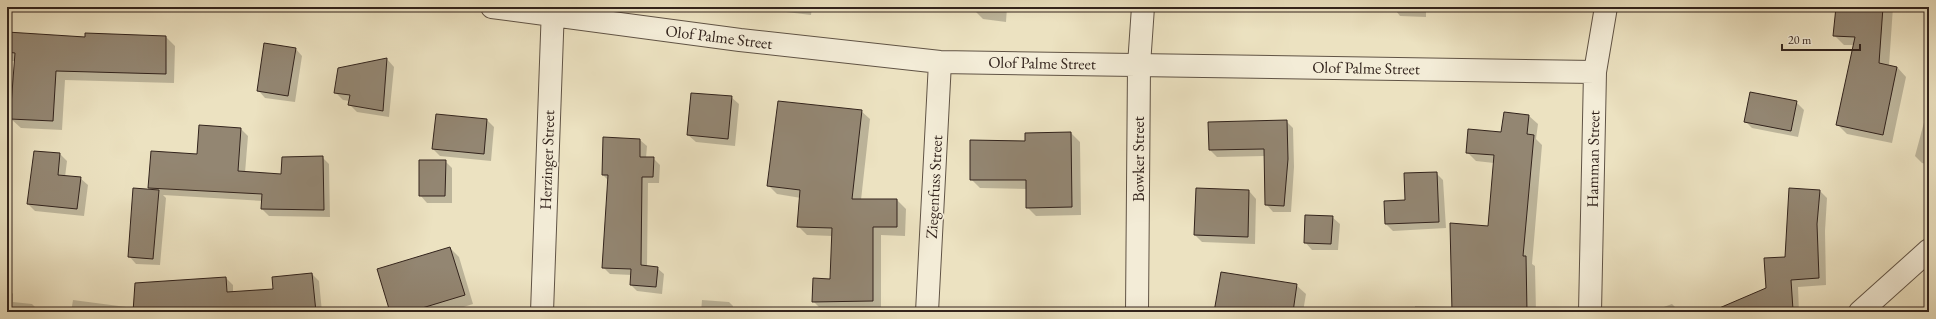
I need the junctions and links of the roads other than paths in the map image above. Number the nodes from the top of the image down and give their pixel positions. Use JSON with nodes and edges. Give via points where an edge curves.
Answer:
{"nodes":[{"id":1,"x":492,"y":7,"type":"edge"},
{"id":2,"x":1143,"y":7,"type":"edge"},
{"id":3,"x":1606,"y":7,"type":"edge"},
{"id":4,"x":553,"y":10,"type":"edge"},
{"id":5,"x":940,"y":62,"type":"junction"},
{"id":6,"x":1139,"y":65,"type":"junction"},
{"id":7,"x":1595,"y":72,"type":"junction"},
{"id":8,"x":1929,"y":250,"type":"edge"},
{"id":9,"x":542,"y":312,"type":"edge"},
{"id":10,"x":927,"y":312,"type":"edge"},
{"id":11,"x":1137,"y":312,"type":"edge"},
{"id":12,"x":1590,"y":312,"type":"edge"},
{"id":13,"x":1860,"y":312,"type":"edge"}],
"edges":[{"from":1,"to":4,"type":"street","name":"Olof Palme Street"},
{"from":2,"to":6,"type":"street","name":"Bowker Street"},
{"from":3,"to":7,"type":"street","name":"Hamman Street"},
{"from":4,"to":5,"type":"street","name":"Olof Palme Street","via":[[740,40]]},
{"from":4,"to":9,"type":"street","name":"Herzinger Street"},
{"from":5,"to":6,"type":"street","name":"Olof Palme Street"},
{"from":5,"to":10,"type":"street","name":"Ziegenfuss Street"},
{"from":6,"to":7,"type":"street","name":"Olof Palme Street"},
{"from":6,"to":11,"type":"street","name":"Bowker Street"},
{"from":7,"to":12,"type":"street","name":"Hamman Street"},
{"from":8,"to":13,"type":"street"}]}
